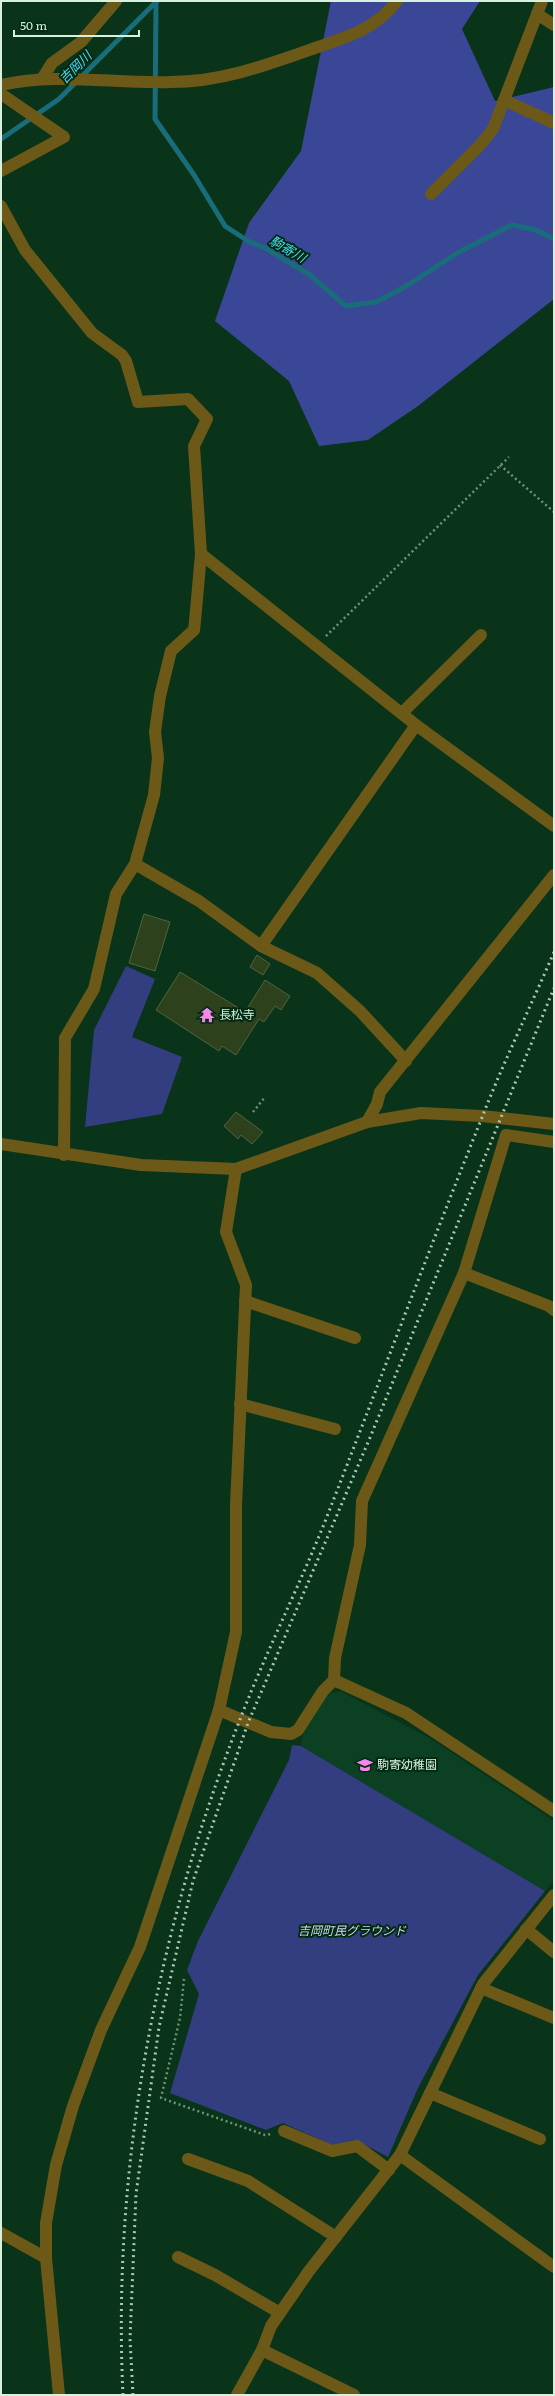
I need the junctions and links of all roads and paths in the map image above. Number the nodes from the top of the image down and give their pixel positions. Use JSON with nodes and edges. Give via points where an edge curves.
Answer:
{"nodes":[{"id":1,"x":116,"y":1,"type":"edge"},
{"id":2,"x":397,"y":1,"type":"edge"},
{"id":3,"x":542,"y":1,"type":"edge"},
{"id":4,"x":537,"y":14,"type":"junction"},
{"id":5,"x":554,"y":25,"type":"edge"},
{"id":6,"x":46,"y":78,"type":"junction"},
{"id":7,"x":1,"y":85,"type":"edge"},
{"id":8,"x":1,"y":94,"type":"edge"},
{"id":9,"x":504,"y":100,"type":"junction"},
{"id":10,"x":554,"y":123,"type":"edge"},
{"id":11,"x":1,"y":171,"type":"edge"},
{"id":12,"x":431,"y":194,"type":"dead end"},
{"id":13,"x":1,"y":206,"type":"edge"},
{"id":14,"x":508,"y":457,"type":"dead end"},
{"id":15,"x":500,"y":465,"type":"junction"},
{"id":16,"x":554,"y":512,"type":"edge"},
{"id":17,"x":201,"y":554,"type":"junction"},
{"id":18,"x":481,"y":635,"type":"dead end"},
{"id":19,"x":316,"y":646,"type":"junction"},
{"id":20,"x":403,"y":712,"type":"junction"},
{"id":21,"x":416,"y":725,"type":"junction"},
{"id":22,"x":554,"y":826,"type":"edge"},
{"id":23,"x":135,"y":864,"type":"junction"},
{"id":24,"x":554,"y":875,"type":"edge"},
{"id":25,"x":261,"y":946,"type":"junction"},
{"id":26,"x":406,"y":1061,"type":"junction"},
{"id":27,"x":265,"y":1097,"type":"dead end"},
{"id":28,"x":252,"y":1112,"type":"dead end"},
{"id":29,"x":367,"y":1122,"type":"junction"},
{"id":30,"x":554,"y":1124,"type":"edge"},
{"id":31,"x":554,"y":1142,"type":"edge"},
{"id":32,"x":1,"y":1144,"type":"edge"},
{"id":33,"x":64,"y":1155,"type":"junction"},
{"id":34,"x":236,"y":1169,"type":"junction"},
{"id":35,"x":464,"y":1273,"type":"junction"},
{"id":36,"x":245,"y":1301,"type":"junction"},
{"id":37,"x":554,"y":1310,"type":"edge"},
{"id":38,"x":355,"y":1338,"type":"dead end"},
{"id":39,"x":240,"y":1404,"type":"junction"},
{"id":40,"x":335,"y":1429,"type":"dead end"},
{"id":41,"x":334,"y":1680,"type":"junction"},
{"id":42,"x":219,"y":1710,"type":"junction"},
{"id":43,"x":554,"y":1811,"type":"edge"},
{"id":44,"x":554,"y":1895,"type":"edge"},
{"id":45,"x":526,"y":1929,"type":"junction"},
{"id":46,"x":554,"y":1952,"type":"edge"},
{"id":47,"x":184,"y":1979,"type":"dead end"},
{"id":48,"x":481,"y":1988,"type":"junction"},
{"id":49,"x":554,"y":2018,"type":"edge"},
{"id":50,"x":430,"y":2093,"type":"junction"},
{"id":51,"x":284,"y":2131,"type":"joint"},
{"id":52,"x":540,"y":2139,"type":"dead end"},
{"id":53,"x":400,"y":2155,"type":"junction"},
{"id":54,"x":188,"y":2159,"type":"dead end"},
{"id":55,"x":389,"y":2170,"type":"junction"},
{"id":56,"x":1,"y":2233,"type":"edge"},
{"id":57,"x":336,"y":2237,"type":"junction"},
{"id":58,"x":178,"y":2257,"type":"dead end"},
{"id":59,"x":46,"y":2258,"type":"junction"},
{"id":60,"x":554,"y":2267,"type":"edge"},
{"id":61,"x":280,"y":2313,"type":"junction"},
{"id":62,"x":262,"y":2350,"type":"junction"},
{"id":63,"x":59,"y":2395,"type":"edge"},
{"id":64,"x":237,"y":2395,"type":"edge"},
{"id":65,"x":354,"y":2395,"type":"edge"}],
"edges":[{"from":1,"to":6,"type":"street","via":[[81,42],[52,63]]},
{"from":2,"to":6,"type":"street","via":[[386,16],[352,35],[244,72],[207,80],[171,82]]},
{"from":3,"to":4,"type":"street"},
{"from":4,"to":5,"type":"street"},
{"from":4,"to":9,"type":"street"},
{"from":6,"to":7,"type":"street"},
{"from":8,"to":11,"type":"street","via":[[64,137]]},
{"from":9,"to":10,"type":"street"},
{"from":9,"to":12,"type":"street","via":[[493,129]]},
{"from":13,"to":17,"type":"street","via":[[25,250],[92,334],[122,354],[138,402],[188,399],[206,419],[194,446]]},
{"from":14,"to":15,"type":"path"},
{"from":15,"to":16,"type":"path"},
{"from":15,"to":19,"type":"path"},
{"from":17,"to":19,"type":"street"},
{"from":17,"to":23,"type":"street","via":[[194,630],[171,651],[160,696],[155,732],[158,758],[154,795]]},
{"from":18,"to":20,"type":"street"},
{"from":19,"to":20,"type":"street"},
{"from":20,"to":21,"type":"street"},
{"from":21,"to":22,"type":"street"},
{"from":21,"to":25,"type":"street"},
{"from":23,"to":25,"type":"street","via":[[199,902]]},
{"from":23,"to":33,"type":"street","via":[[116,894],[94,989],[65,1038]]},
{"from":24,"to":26,"type":"street"},
{"from":25,"to":26,"type":"street","via":[[316,973],[360,1011]]},
{"from":26,"to":29,"type":"street","via":[[380,1092],[377,1104]]},
{"from":27,"to":28,"type":"path"},
{"from":29,"to":30,"type":"street","via":[[421,1113],[482,1116]]},
{"from":29,"to":34,"type":"street"},
{"from":31,"to":35,"type":"street","via":[[506,1135]]},
{"from":32,"to":33,"type":"street"},
{"from":33,"to":34,"type":"street","via":[[140,1165]]},
{"from":34,"to":36,"type":"street","via":[[226,1232],[246,1284]]},
{"from":35,"to":37,"type":"street","via":[[550,1306]]},
{"from":35,"to":41,"type":"street","via":[[362,1501],[360,1545],[335,1658]]},
{"from":36,"to":38,"type":"street"},
{"from":36,"to":39,"type":"street"},
{"from":39,"to":40,"type":"street"},
{"from":39,"to":42,"type":"street","via":[[236,1505],[236,1632]]},
{"from":41,"to":42,"type":"street","via":[[323,1690],[298,1730],[291,1734],[271,1732]]},
{"from":41,"to":43,"type":"street","via":[[406,1713]]},
{"from":42,"to":59,"type":"street","via":[[140,1947],[100,2030],[73,2106],[54,2172],[46,2223]]},
{"from":44,"to":45,"type":"street"},
{"from":45,"to":46,"type":"street"},
{"from":45,"to":48,"type":"street"},
{"from":47,"to":51,"type":"path","via":[[180,2018],[161,2098],[265,2135]]},
{"from":48,"to":49,"type":"street"},
{"from":48,"to":50,"type":"street"},
{"from":50,"to":52,"type":"street"},
{"from":50,"to":53,"type":"street"},
{"from":51,"to":55,"type":"street","via":[[332,2151],[357,2146]]},
{"from":53,"to":55,"type":"street"},
{"from":53,"to":60,"type":"street"},
{"from":54,"to":57,"type":"street","via":[[248,2181]]},
{"from":55,"to":57,"type":"street"},
{"from":56,"to":59,"type":"street"},
{"from":57,"to":61,"type":"street"},
{"from":58,"to":61,"type":"street","via":[[215,2275]]},
{"from":59,"to":63,"type":"street"},
{"from":61,"to":62,"type":"street","via":[[271,2326]]},
{"from":62,"to":64,"type":"street"},
{"from":62,"to":65,"type":"street"}]}
